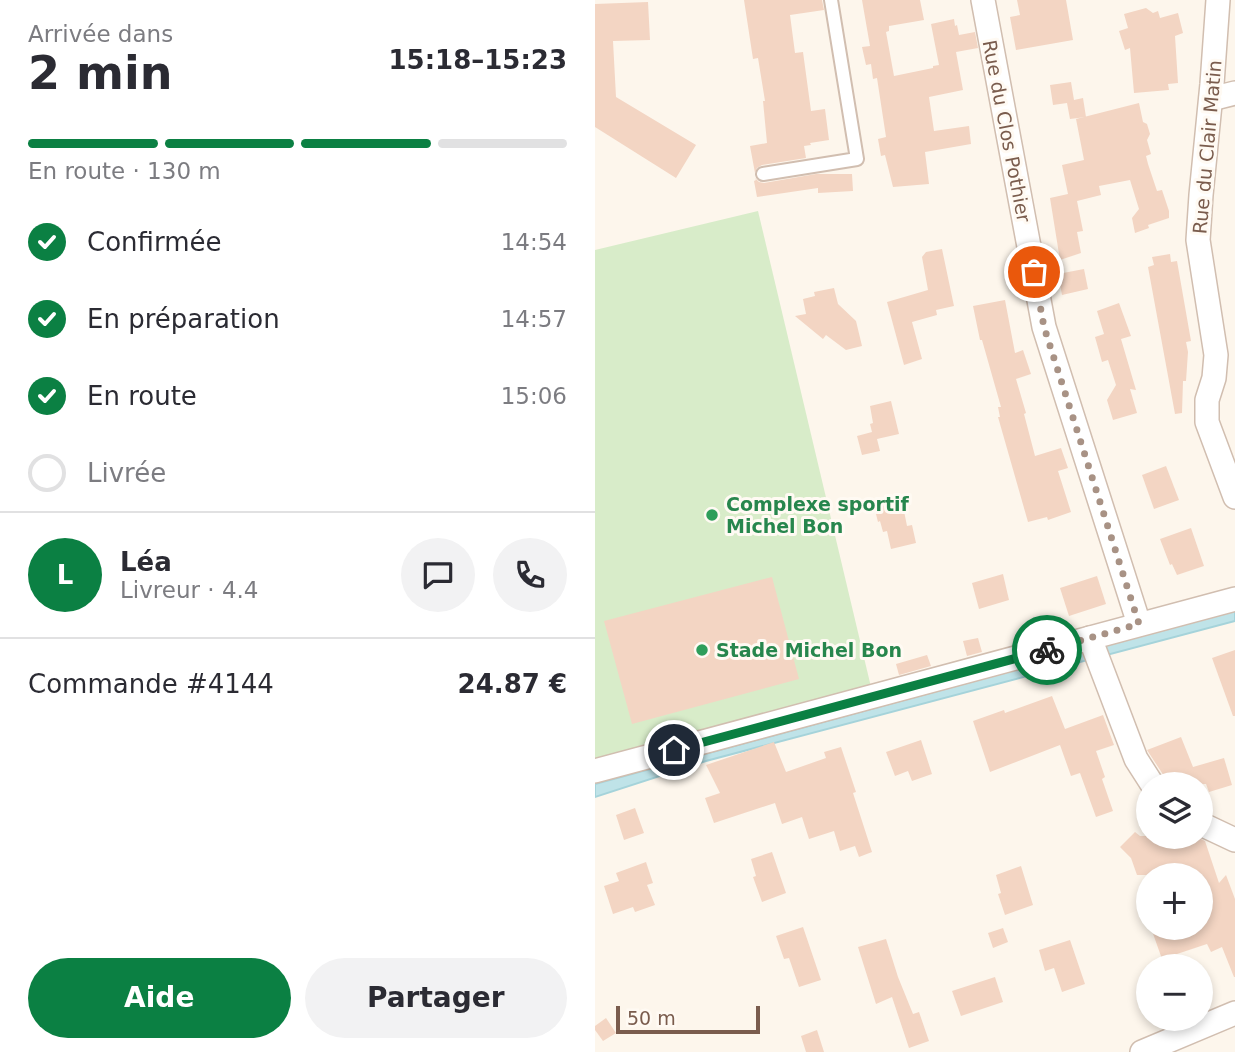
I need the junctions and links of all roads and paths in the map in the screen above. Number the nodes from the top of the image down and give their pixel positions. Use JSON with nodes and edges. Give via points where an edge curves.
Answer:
{"nodes":[{"id":1,"x":831,"y":0,"type":"edge"},
{"id":2,"x":983,"y":0,"type":"edge"},
{"id":3,"x":1218,"y":0,"type":"edge"},
{"id":4,"x":1235,"y":93,"type":"edge"},
{"id":5,"x":1211,"y":99,"type":"junction"},
{"id":6,"x":762,"y":174,"type":"dead end"},
{"id":7,"x":1235,"y":496,"type":"edge"},
{"id":8,"x":1235,"y":599,"type":"edge"},
{"id":9,"x":1139,"y":624,"type":"junction"},
{"id":10,"x":1093,"y":649,"type":"junction"},
{"id":11,"x":595,"y":771,"type":"edge"},
{"id":12,"x":1144,"y":772,"type":"edge"},
{"id":13,"x":1213,"y":830,"type":"edge"},
{"id":14,"x":1235,"y":840,"type":"edge"},
{"id":15,"x":1235,"y":1013,"type":"edge"},
{"id":16,"x":1142,"y":1052,"type":"edge"}],
"edges":[{"from":1,"to":6,"type":"lane","via":[[857,159]]},
{"from":2,"to":9,"type":"street","name":"Rue du Clos Pothier","via":[[1044,327]]},
{"from":3,"to":5,"type":"street","name":"Rue du Clair Matin"},
{"from":4,"to":5,"type":"street"},
{"from":5,"to":7,"type":"street","name":"Rue du Clair Matin","via":[[1198,240],[1216,355],[1206,411]]},
{"from":8,"to":9,"type":"street"},
{"from":9,"to":10,"type":"street"},
{"from":10,"to":11,"type":"street"},
{"from":10,"to":12,"type":"street"},
{"from":13,"to":14,"type":"street"},
{"from":15,"to":16,"type":"street"}]}
